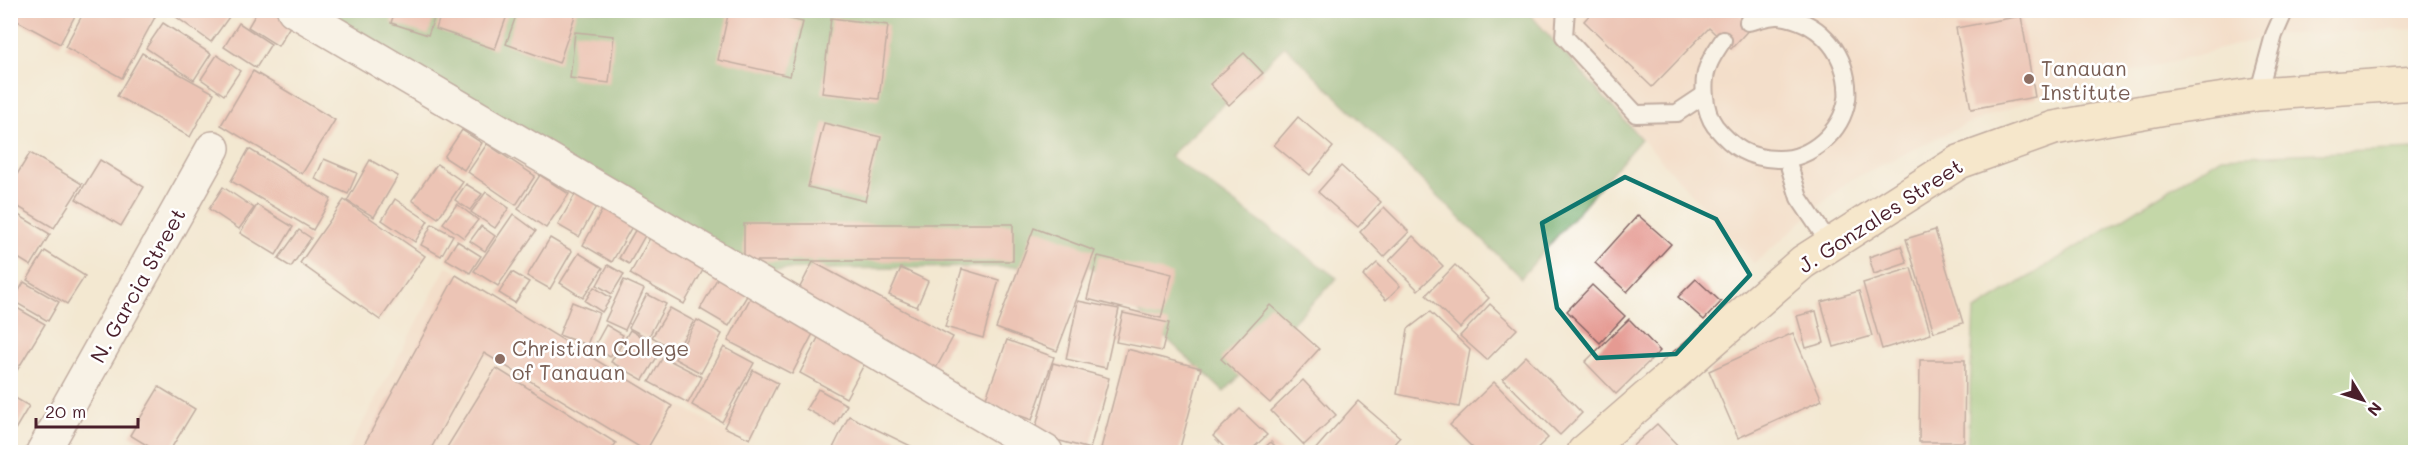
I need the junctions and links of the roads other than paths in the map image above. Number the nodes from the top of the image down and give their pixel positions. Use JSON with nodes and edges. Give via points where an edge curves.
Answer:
{"nodes":[{"id":1,"x":294,"y":10,"type":"edge"},
{"id":2,"x":1566,"y":10,"type":"edge"},
{"id":3,"x":2285,"y":10,"type":"edge"},
{"id":4,"x":1748,"y":22,"type":"dead end"},
{"id":5,"x":1723,"y":40,"type":"dead end"},
{"id":6,"x":2415,"y":83,"type":"edge"},
{"id":7,"x":2258,"y":94,"type":"junction"},
{"id":8,"x":1704,"y":95,"type":"junction"},
{"id":9,"x":213,"y":148,"type":"dead end"},
{"id":10,"x":1787,"y":159,"type":"junction"},
{"id":11,"x":1830,"y":244,"type":"junction"},
{"id":12,"x":43,"y":453,"type":"edge"},
{"id":13,"x":1046,"y":453,"type":"edge"},
{"id":14,"x":1584,"y":453,"type":"edge"}],
"edges":[{"from":1,"to":13,"type":"street"},
{"from":2,"to":8,"type":"lane","via":[[1564,36],[1636,114],[1677,113]]},
{"from":3,"to":7,"type":"lane"},
{"from":4,"to":10,"type":"lane","via":[[1778,16],[1808,23],[1831,42],[1845,68],[1848,98],[1837,127],[1816,148]]},
{"from":5,"to":8,"type":"lane","via":[[1708,66]]},
{"from":6,"to":7,"type":"main road","name":"J. Gonzales Street"},
{"from":7,"to":11,"type":"main road","name":"J. Gonzales Street","via":[[2043,132],[1959,162]]},
{"from":8,"to":10,"type":"lane","via":[[1713,123],[1732,145],[1758,158]]},
{"from":9,"to":12,"type":"street","name":"N. Garcia Street"},
{"from":10,"to":11,"type":"lane","via":[[1799,198]]},
{"from":11,"to":14,"type":"main road","name":"J. Gonzales Street","via":[[1796,268]]}]}
